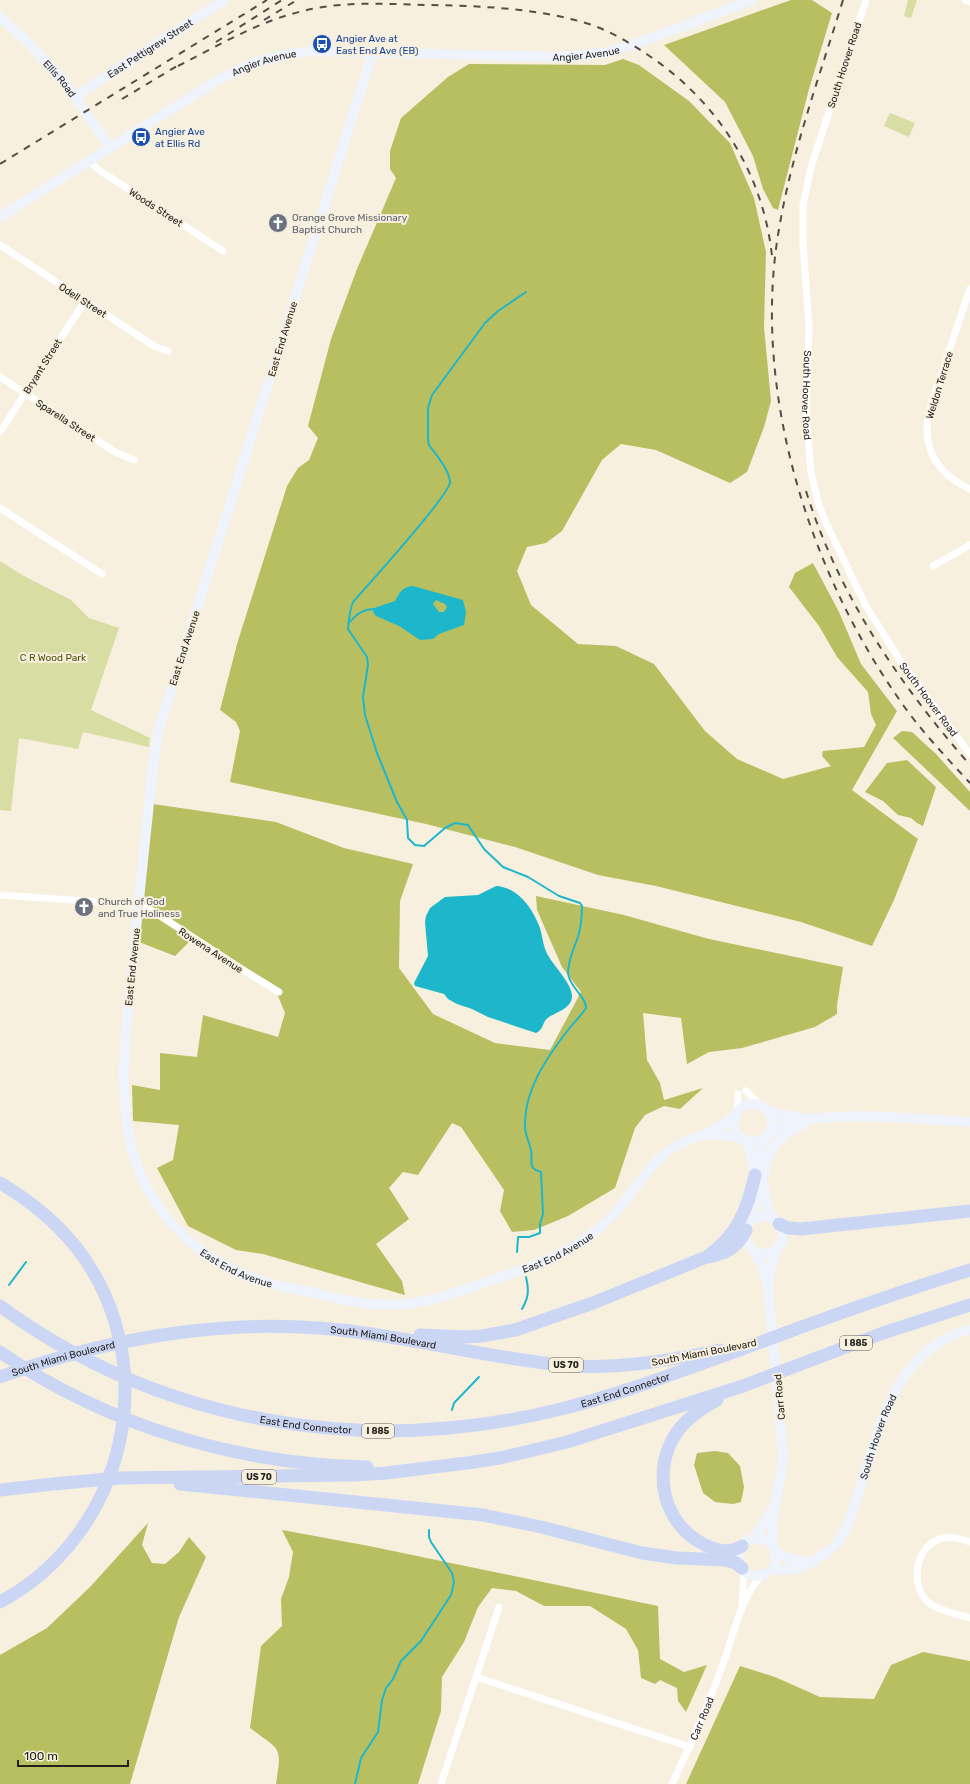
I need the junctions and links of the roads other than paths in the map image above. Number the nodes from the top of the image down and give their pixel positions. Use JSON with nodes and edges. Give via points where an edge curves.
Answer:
{"nodes":[{"id":1,"x":224,"y":0,"type":"edge"},
{"id":2,"x":752,"y":0,"type":"edge"},
{"id":3,"x":866,"y":0,"type":"edge"},
{"id":4,"x":965,"y":0,"type":"edge"},
{"id":5,"x":970,"y":2,"type":"edge"},
{"id":6,"x":0,"y":17,"type":"edge"},
{"id":7,"x":371,"y":52,"type":"junction"},
{"id":8,"x":76,"y":96,"type":"junction"},
{"id":9,"x":110,"y":147,"type":"junction"},
{"id":10,"x":89,"y":161,"type":"junction"},
{"id":11,"x":0,"y":217,"type":"edge"},
{"id":12,"x":0,"y":245,"type":"edge"},
{"id":13,"x":223,"y":251,"type":"dead end"},
{"id":14,"x":970,"y":289,"type":"edge"},
{"id":15,"x":85,"y":301,"type":"junction"},
{"id":16,"x":168,"y":351,"type":"dead end"},
{"id":17,"x":0,"y":377,"type":"edge"},
{"id":18,"x":25,"y":394,"type":"junction"},
{"id":19,"x":0,"y":432,"type":"edge"},
{"id":20,"x":134,"y":460,"type":"dead end"},
{"id":21,"x":970,"y":488,"type":"edge"},
{"id":22,"x":0,"y":508,"type":"edge"},
{"id":23,"x":970,"y":545,"type":"edge"},
{"id":24,"x":933,"y":566,"type":"dead end"},
{"id":25,"x":102,"y":574,"type":"dead end"},
{"id":26,"x":970,"y":754,"type":"edge"},
{"id":27,"x":0,"y":895,"type":"edge"},
{"id":28,"x":138,"y":905,"type":"junction"},
{"id":29,"x":279,"y":992,"type":"dead end"},
{"id":30,"x":746,"y":1091,"type":"dead end"},
{"id":31,"x":738,"y":1094,"type":"dead end"},
{"id":32,"x":764,"y":1108,"type":"junction"},
{"id":33,"x":737,"y":1114,"type":"junction"},
{"id":34,"x":813,"y":1119,"type":"junction"},
{"id":35,"x":970,"y":1122,"type":"edge"},
{"id":36,"x":704,"y":1135,"type":"junction"},
{"id":37,"x":766,"y":1137,"type":"junction"},
{"id":38,"x":744,"y":1140,"type":"junction"},
{"id":39,"x":759,"y":1176,"type":"junction"},
{"id":40,"x":0,"y":1183,"type":"edge"},
{"id":41,"x":970,"y":1211,"type":"edge"},
{"id":42,"x":777,"y":1222,"type":"junction"},
{"id":43,"x":748,"y":1226,"type":"junction"},
{"id":44,"x":777,"y":1248,"type":"junction"},
{"id":45,"x":753,"y":1250,"type":"junction"},
{"id":46,"x":704,"y":1258,"type":"junction"},
{"id":47,"x":970,"y":1270,"type":"edge"},
{"id":48,"x":768,"y":1286,"type":"junction"},
{"id":49,"x":970,"y":1305,"type":"edge"},
{"id":50,"x":0,"y":1306,"type":"edge"},
{"id":51,"x":970,"y":1329,"type":"edge"},
{"id":52,"x":364,"y":1332,"type":"junction"},
{"id":53,"x":768,"y":1339,"type":"junction"},
{"id":54,"x":0,"y":1352,"type":"edge"},
{"id":55,"x":6,"y":1375,"type":"edge"},
{"id":56,"x":743,"y":1386,"type":"junction"},
{"id":57,"x":432,"y":1467,"type":"junction"},
{"id":58,"x":86,"y":1481,"type":"junction"},
{"id":59,"x":0,"y":1490,"type":"edge"},
{"id":60,"x":773,"y":1508,"type":"junction"},
{"id":61,"x":747,"y":1542,"type":"junction"},
{"id":62,"x":970,"y":1542,"type":"edge"},
{"id":63,"x":774,"y":1549,"type":"junction"},
{"id":64,"x":808,"y":1562,"type":"junction"},
{"id":65,"x":743,"y":1569,"type":"junction"},
{"id":66,"x":766,"y":1573,"type":"junction"},
{"id":67,"x":0,"y":1602,"type":"edge"},
{"id":68,"x":742,"y":1606,"type":"junction"},
{"id":69,"x":499,"y":1607,"type":"dead end"},
{"id":70,"x":970,"y":1618,"type":"edge"},
{"id":71,"x":476,"y":1677,"type":"junction"},
{"id":72,"x":690,"y":1746,"type":"junction"},
{"id":73,"x":441,"y":1784,"type":"edge"},
{"id":74,"x":672,"y":1784,"type":"edge"}],
"edges":[{"from":1,"to":8,"type":"street","name":"East Pettigrew Street"},
{"from":2,"to":7,"type":"street","name":"Angier Avenue","via":[[633,45],[587,55]]},
{"from":3,"to":26,"type":"street","name":"South Hoover Road","via":[[811,167],[804,202],[803,242],[809,328],[806,412],[811,473],[821,512],[866,606],[901,662]]},
{"from":4,"to":5,"type":"street"},
{"from":6,"to":8,"type":"street","name":"Ellis Road","via":[[29,43]]},
{"from":7,"to":9,"type":"street","name":"Angier Avenue","via":[[295,52],[257,62],[218,80]]},
{"from":7,"to":28,"type":"street","name":"East End Avenue","via":[[160,724]]},
{"from":8,"to":9,"type":"street","name":"Ellis Road"},
{"from":9,"to":10,"type":"street","name":"Angier Avenue"},
{"from":10,"to":11,"type":"street","name":"Angier Avenue"},
{"from":10,"to":13,"type":"street","name":"Woods Street"},
{"from":12,"to":15,"type":"street","name":"Odell Street"},
{"from":14,"to":21,"type":"street","name":"Weldon Terrace","via":[[930,410],[926,432],[930,450],[938,464],[952,478]]},
{"from":15,"to":16,"type":"street","name":"Odell Street","via":[[154,346]]},
{"from":15,"to":18,"type":"street","name":"Bryant Street"},
{"from":17,"to":18,"type":"street","name":"Sparella Street"},
{"from":18,"to":19,"type":"street","name":"Bryant Street"},
{"from":18,"to":20,"type":"street","name":"Sparella Street","via":[[115,452]]},
{"from":22,"to":25,"type":"street"},
{"from":23,"to":24,"type":"street"},
{"from":27,"to":28,"type":"street","name":"Rowena Avenue"},
{"from":28,"to":29,"type":"street","name":"Rowena Avenue","via":[[148,908]]},
{"from":28,"to":36,"type":"street","name":"East End Avenue","via":[[124,1060],[125,1105],[134,1157],[155,1201],[176,1228],[200,1250],[240,1273],[270,1283],[368,1304],[402,1304],[453,1294],[546,1261],[577,1244],[610,1218],[660,1158],[676,1146]]},
{"from":30,"to":32,"type":"street"},
{"from":31,"to":33,"type":"street"},
{"from":32,"to":33,"type":"street","via":[[748,1105]]},
{"from":32,"to":34,"type":"street","via":[[782,1115]]},
{"from":32,"to":37,"type":"street","via":[[772,1122]]},
{"from":33,"to":36,"type":"street","name":"East End Avenue"},
{"from":33,"to":38,"type":"street","via":[[735,1128]]},
{"from":34,"to":35,"type":"street","via":[[873,1117]]},
{"from":34,"to":37,"type":"street","via":[[784,1125]]},
{"from":34,"to":39,"type":"street","via":[[777,1140]]},
{"from":36,"to":38,"type":"street","name":"East End Avenue","via":[[728,1135]]},
{"from":37,"to":38,"type":"street","via":[[755,1142]]},
{"from":37,"to":39,"type":"street","via":[[760,1155]]},
{"from":38,"to":39,"type":"street"},
{"from":39,"to":42,"type":"street","via":[[767,1206]]},
{"from":39,"to":43,"type":"street","via":[[757,1203]]},
{"from":39,"to":46,"type":"highway","via":[[744,1213],[728,1238]]},
{"from":40,"to":67,"type":"highway","via":[[54,1223],[77,1248],[95,1276],[115,1323],[124,1371],[125,1404],[113,1470],[99,1501],[82,1529],[61,1555],[36,1579]]},
{"from":41,"to":42,"type":"highway","via":[[798,1229],[788,1228]]},
{"from":42,"to":43,"type":"street","via":[[762,1216]]},
{"from":42,"to":44,"type":"street","via":[[782,1236]]},
{"from":43,"to":45,"type":"street","via":[[747,1243]]},
{"from":43,"to":46,"type":"highway","via":[[730,1250]]},
{"from":44,"to":45,"type":"street","via":[[765,1253]]},
{"from":44,"to":48,"type":"street","name":"Carr Road"},
{"from":45,"to":48,"type":"street","name":"Carr Road"},
{"from":46,"to":52,"type":"highway","via":[[547,1320],[499,1334],[455,1337]]},
{"from":47,"to":53,"type":"highway","number":"I 885"},
{"from":48,"to":60,"type":"street","name":"Carr Road","via":[[783,1456]]},
{"from":49,"to":56,"type":"highway","number":"I 885","via":[[883,1333]]},
{"from":50,"to":53,"type":"highway","name":"East End Connector","number":"I 885","via":[[31,1328],[87,1360],[130,1380],[175,1396],[269,1421],[365,1431],[462,1427],[513,1420],[558,1410],[637,1387]]},
{"from":51,"to":64,"type":"street","name":"South Hoover Road","via":[[955,1334],[927,1352],[901,1380],[887,1406],[844,1530],[828,1552]]},
{"from":52,"to":53,"type":"highway","name":"South Miami Boulevard","number":"US 70","via":[[495,1357],[583,1366],[650,1362]]},
{"from":52,"to":55,"type":"highway","name":"South Miami Boulevard","number":"US 70","via":[[230,1328],[162,1335],[64,1356]]},
{"from":54,"to":57,"type":"highway","number":"I 885","via":[[51,1383],[100,1408],[196,1443],[263,1458],[297,1462],[364,1467]]},
{"from":56,"to":57,"type":"highway","number":"I 885","via":[[560,1444],[500,1458]]},
{"from":56,"to":61,"type":"highway","via":[[707,1406],[684,1424],[668,1448],[662,1476],[672,1514],[691,1537],[722,1551],[734,1550]]},
{"from":57,"to":58,"type":"highway","number":"US 70","via":[[320,1477],[180,1476]]},
{"from":58,"to":59,"type":"highway","number":"US 70"},
{"from":58,"to":65,"type":"highway","via":[[233,1489],[483,1515],[642,1553],[677,1558],[726,1560],[736,1563]]},
{"from":60,"to":61,"type":"street","name":"Carr Road"},
{"from":60,"to":63,"type":"street","name":"Carr Road","via":[[771,1532]]},
{"from":61,"to":63,"type":"street","via":[[766,1540]]},
{"from":61,"to":65,"type":"street","via":[[739,1555]]},
{"from":62,"to":70,"type":"street","via":[[958,1538],[933,1541],[922,1553],[917,1566],[917,1582],[921,1593],[931,1605]]},
{"from":63,"to":64,"type":"street","via":[[793,1561]]},
{"from":63,"to":66,"type":"street","via":[[776,1562]]},
{"from":64,"to":66,"type":"street","name":"South Hoover Road","via":[[797,1568]]},
{"from":65,"to":66,"type":"street","via":[[752,1575]]},
{"from":65,"to":68,"type":"street","name":"Carr Road"},
{"from":66,"to":68,"type":"street","name":"Carr Road","via":[[754,1584]]},
{"from":68,"to":72,"type":"street","name":"Carr Road","via":[[722,1668]]},
{"from":69,"to":71,"type":"street"},
{"from":71,"to":72,"type":"street"},
{"from":71,"to":73,"type":"street"},
{"from":72,"to":74,"type":"street","name":"Carr Road"}]}
